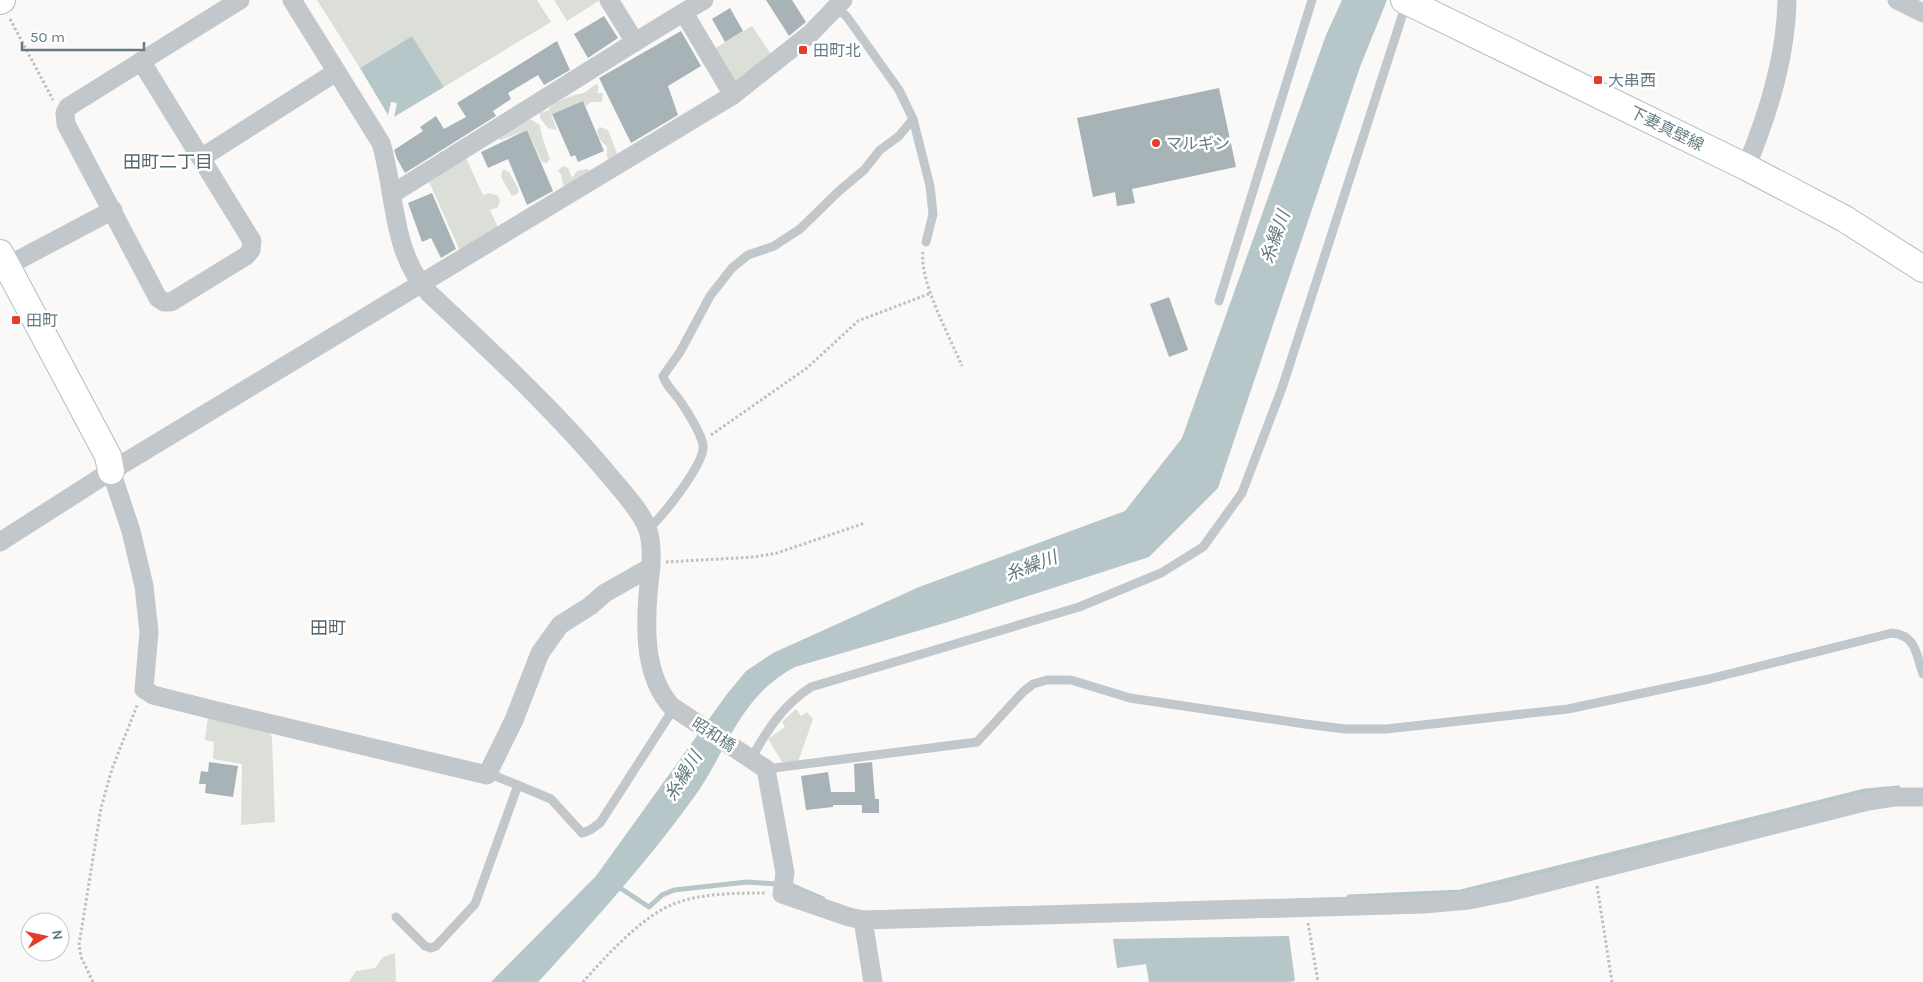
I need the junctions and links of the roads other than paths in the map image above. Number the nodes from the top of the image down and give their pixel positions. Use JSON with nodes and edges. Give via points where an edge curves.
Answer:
{"nodes":[{"id":1,"x":240,"y":0,"type":"edge"},
{"id":2,"x":292,"y":0,"type":"edge"},
{"id":3,"x":609,"y":0,"type":"edge"},
{"id":4,"x":704,"y":0,"type":"edge"},
{"id":5,"x":1312,"y":0,"type":"edge"},
{"id":6,"x":1406,"y":0,"type":"edge"},
{"id":7,"x":1788,"y":0,"type":"edge"},
{"id":8,"x":1897,"y":0,"type":"edge"},
{"id":9,"x":840,"y":3,"type":"edge"},
{"id":10,"x":684,"y":13,"type":"junction"},
{"id":11,"x":1923,"y":13,"type":"edge"},
{"id":12,"x":635,"y":42,"type":"junction"},
{"id":13,"x":141,"y":61,"type":"junction"},
{"id":14,"x":336,"y":72,"type":"junction"},
{"id":15,"x":732,"y":95,"type":"junction"},
{"id":16,"x":913,"y":119,"type":"junction"},
{"id":17,"x":201,"y":158,"type":"junction"},
{"id":18,"x":1746,"y":167,"type":"junction"},
{"id":19,"x":392,"y":194,"type":"junction"},
{"id":20,"x":112,"y":210,"type":"junction"},
{"id":21,"x":926,"y":242,"type":"road end"},
{"id":22,"x":3,"y":260,"type":"edge"},
{"id":23,"x":1923,"y":269,"type":"edge"},
{"id":24,"x":421,"y":285,"type":"junction"},
{"id":25,"x":1219,"y":300,"type":"dead end"},
{"id":26,"x":111,"y":471,"type":"junction"},
{"id":27,"x":648,"y":530,"type":"junction"},
{"id":28,"x":0,"y":542,"type":"edge"},
{"id":29,"x":651,"y":565,"type":"junction"},
{"id":30,"x":1923,"y":674,"type":"edge"},
{"id":31,"x":678,"y":711,"type":"junction"},
{"id":32,"x":754,"y":761,"type":"junction"},
{"id":33,"x":487,"y":775,"type":"junction"},
{"id":34,"x":518,"y":786,"type":"junction"},
{"id":35,"x":1923,"y":797,"type":"edge"},
{"id":36,"x":396,"y":917,"type":"dead end"},
{"id":37,"x":863,"y":920,"type":"junction"},
{"id":38,"x":873,"y":982,"type":"edge"}],
"edges":[{"from":1,"to":13,"type":"street"},
{"from":2,"to":14,"type":"street"},
{"from":3,"to":12,"type":"street"},
{"from":4,"to":10,"type":"street"},
{"from":5,"to":25,"type":"lane"},
{"from":6,"to":18,"type":"main road","name":"下妻真壁線"},
{"from":6,"to":32,"type":"lane","via":[[1275,406],[1242,493],[1203,547],[1161,573],[1079,607],[810,687],[785,708],[769,728]]},
{"from":7,"to":18,"type":"street","via":[[1783,45],[1766,120]]},
{"from":8,"to":11,"type":"street"},
{"from":9,"to":15,"type":"street","via":[[779,60]]},
{"from":9,"to":16,"type":"lane","via":[[900,90]]},
{"from":10,"to":12,"type":"street"},
{"from":10,"to":15,"type":"street"},
{"from":12,"to":19,"type":"street"},
{"from":13,"to":17,"type":"street"},
{"from":13,"to":20,"type":"street","via":[[65,113],[66,124]]},
{"from":14,"to":17,"type":"street"},
{"from":14,"to":19,"type":"street","via":[[382,143]]},
{"from":15,"to":24,"type":"street"},
{"from":16,"to":21,"type":"lane","via":[[934,214]]},
{"from":16,"to":27,"type":"lane","via":[[800,229],[774,246],[748,255],[732,268],[710,296],[680,352],[663,376],[702,440],[703,453],[700,462]]},
{"from":17,"to":20,"type":"street","via":[[249,233],[251,250],[171,302],[158,298]]},
{"from":18,"to":23,"type":"main road","name":"下妻真壁線","via":[[1845,219]]},
{"from":19,"to":24,"type":"street","via":[[403,247],[412,272]]},
{"from":20,"to":22,"type":"street"},
{"from":22,"to":26,"type":"main road","via":[[108,456]]},
{"from":24,"to":26,"type":"street"},
{"from":24,"to":27,"type":"street","via":[[591,453]]},
{"from":26,"to":28,"type":"street"},
{"from":26,"to":33,"type":"street","via":[[131,531],[144,586],[149,632],[144,688],[153,695]]},
{"from":27,"to":29,"type":"street","name":"昭和橋"},
{"from":29,"to":31,"type":"street","name":"昭和橋","via":[[647,626],[650,664],[661,695]]},
{"from":29,"to":33,"type":"street","via":[[560,625],[540,653],[514,720]]},
{"from":30,"to":32,"type":"lane","via":[[1911,641],[1892,632],[1709,679],[1568,709],[1386,729],[1304,724],[1130,698],[1071,680],[1047,680],[1022,692],[977,742]]},
{"from":31,"to":32,"type":"street","name":"昭和橋"},
{"from":31,"to":34,"type":"lane","via":[[600,823],[590,830],[582,832],[551,799]]},
{"from":32,"to":37,"type":"street","via":[[784,886],[849,917]]},
{"from":33,"to":34,"type":"lane"},
{"from":34,"to":36,"type":"lane","via":[[475,904],[436,946],[425,946]]},
{"from":35,"to":37,"type":"street","via":[[1868,801],[1469,900],[1306,908]]},
{"from":37,"to":38,"type":"street"}]}
